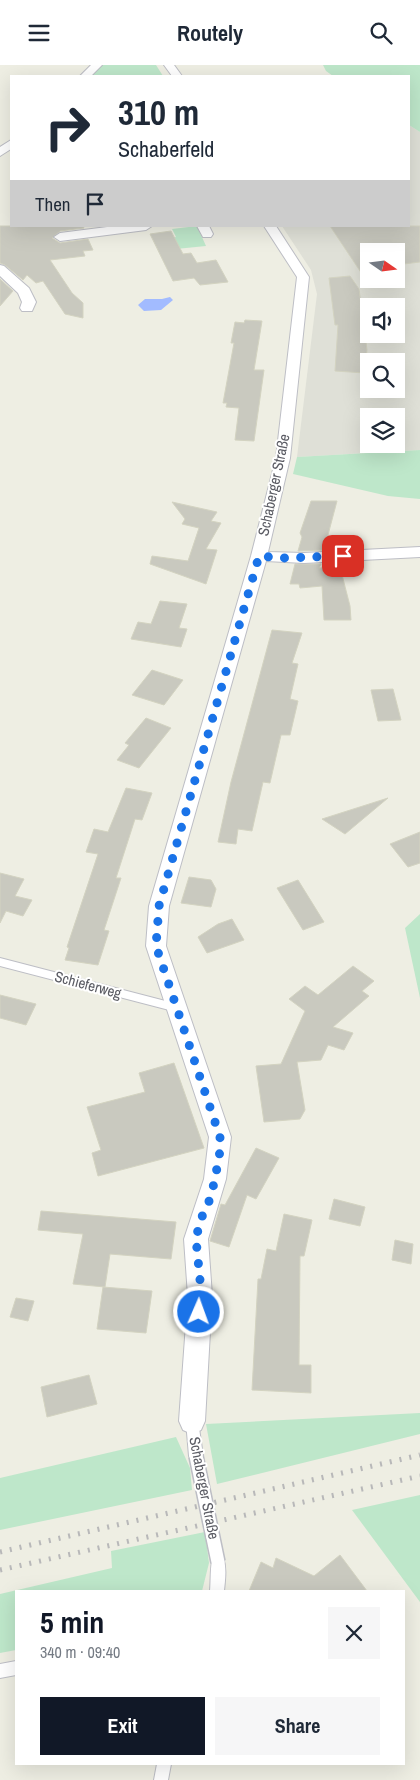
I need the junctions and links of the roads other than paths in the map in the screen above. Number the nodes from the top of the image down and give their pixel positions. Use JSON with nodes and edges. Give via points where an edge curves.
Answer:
{"nodes":[{"id":1,"x":97,"y":65,"type":"edge"},
{"id":2,"x":86,"y":75,"type":"edge"},
{"id":3,"x":10,"y":144,"type":"edge"},
{"id":4,"x":0,"y":153,"type":"edge"},
{"id":5,"x":130,"y":227,"type":"edge"},
{"id":6,"x":271,"y":227,"type":"edge"},
{"id":7,"x":97,"y":229,"type":"edge"},
{"id":8,"x":60,"y":237,"type":"dead end"},
{"id":9,"x":0,"y":269,"type":"edge"},
{"id":10,"x":27,"y":308,"type":"dead end"},
{"id":11,"x":420,"y":552,"type":"edge"},
{"id":12,"x":259,"y":556,"type":"junction"},
{"id":13,"x":0,"y":962,"type":"edge"},
{"id":14,"x":177,"y":1008,"type":"junction"},
{"id":15,"x":192,"y":1421,"type":"joint"},
{"id":16,"x":217,"y":1590,"type":"edge"},
{"id":17,"x":15,"y":1668,"type":"edge"},
{"id":18,"x":0,"y":1671,"type":"edge"},
{"id":19,"x":164,"y":1765,"type":"edge"},
{"id":20,"x":162,"y":1780,"type":"edge"}],
"edges":[{"from":1,"to":2,"type":"street"},
{"from":3,"to":4,"type":"street"},
{"from":5,"to":7,"type":"street"},
{"from":6,"to":12,"type":"street","name":"Schaberger Straße","via":[[303,277],[283,458]]},
{"from":7,"to":8,"type":"street"},
{"from":9,"to":10,"type":"street","via":[[24,291],[29,303]]},
{"from":11,"to":12,"type":"street","via":[[304,558]]},
{"from":12,"to":14,"type":"street","name":"Schaberger Straße","via":[[159,906],[156,946]]},
{"from":13,"to":14,"type":"lane","name":"Schieferweg"},
{"from":14,"to":15,"type":"street","name":"Schaberger Straße","via":[[220,1143],[215,1179],[196,1239],[200,1296]]},
{"from":15,"to":16,"type":"lane","name":"Schaberger Straße","bridge":true,"via":[[218,1562]]},
{"from":17,"to":18,"type":"lane"},
{"from":19,"to":20,"type":"lane"}]}
